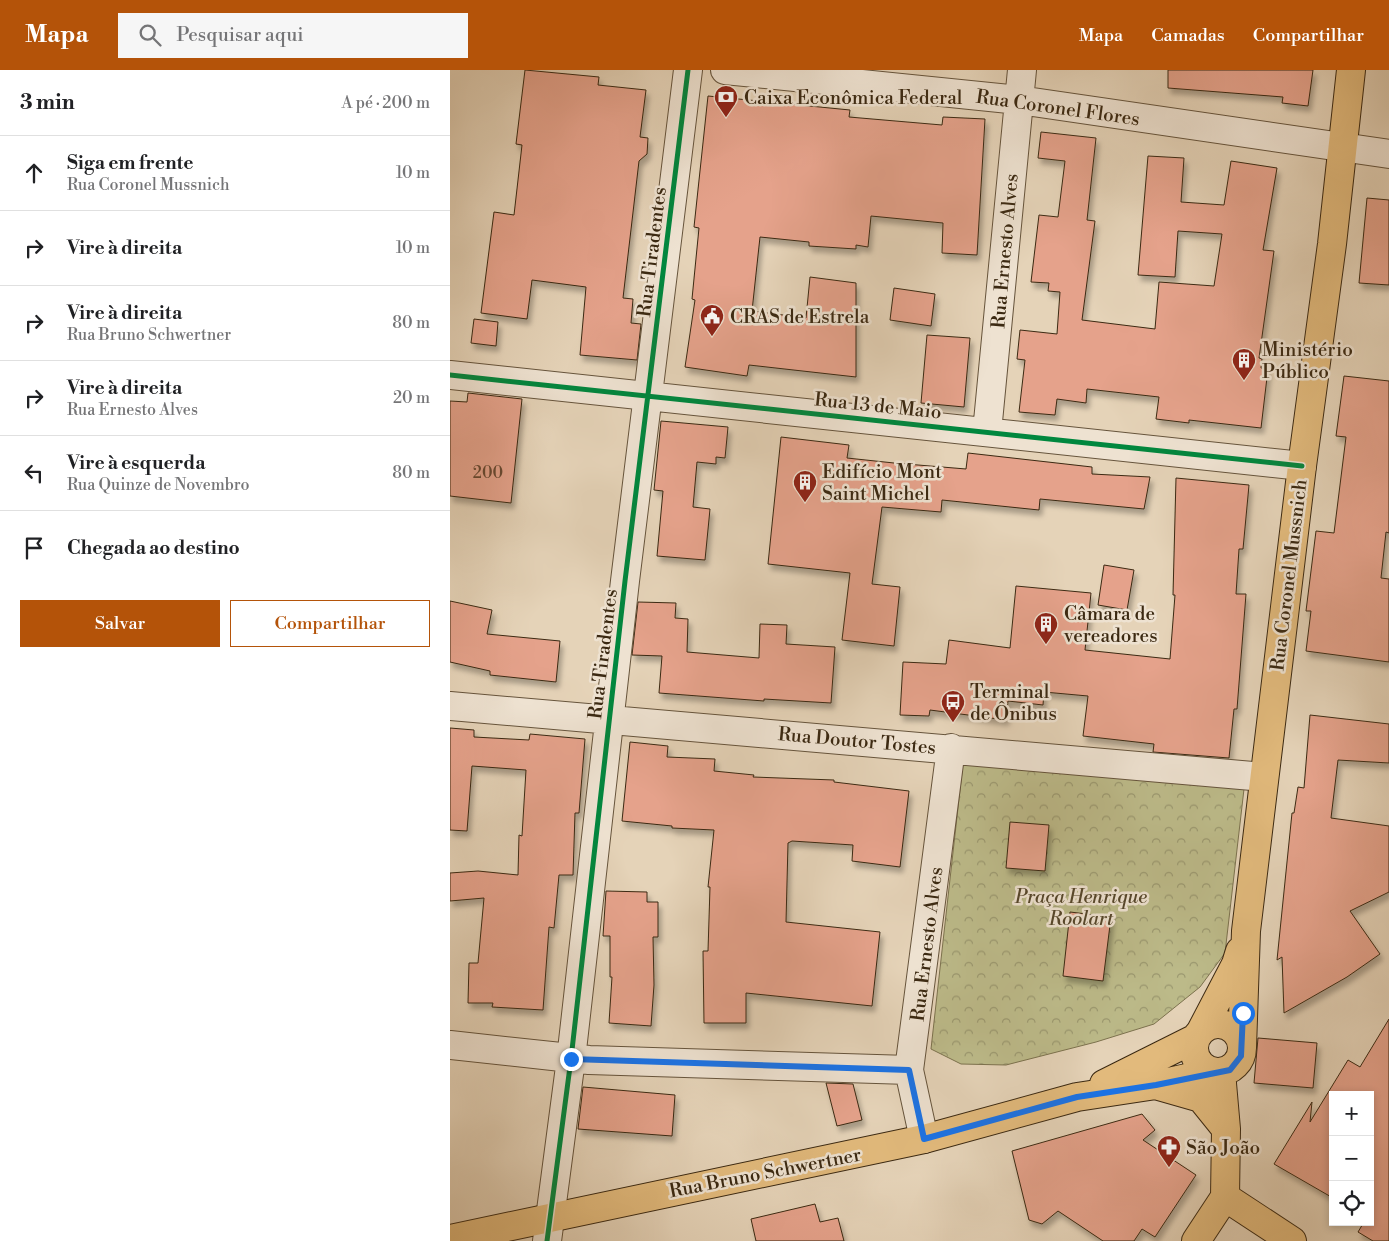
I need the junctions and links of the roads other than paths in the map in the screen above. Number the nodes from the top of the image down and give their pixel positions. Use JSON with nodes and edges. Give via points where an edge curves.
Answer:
{"nodes":[{"id":1,"x":688,"y":70,"type":"edge"},
{"id":2,"x":725,"y":70,"type":"edge"},
{"id":3,"x":1022,"y":70,"type":"edge"},
{"id":4,"x":1351,"y":70,"type":"edge"},
{"id":5,"x":1019,"y":100,"type":"junction"},
{"id":6,"x":1341,"y":149,"type":"junction"},
{"id":7,"x":1389,"y":154,"type":"edge"},
{"id":8,"x":450,"y":375,"type":"edge"},
{"id":9,"x":649,"y":396,"type":"junction"},
{"id":10,"x":987,"y":432,"type":"junction"},
{"id":11,"x":1302,"y":466,"type":"junction"},
{"id":12,"x":450,"y":706,"type":"edge"},
{"id":13,"x":609,"y":720,"type":"junction"},
{"id":14,"x":951,"y":748,"type":"junction"},
{"id":15,"x":1264,"y":777,"type":"junction"},
{"id":16,"x":1246,"y":931,"type":"junction"},
{"id":17,"x":1199,"y":1034,"type":"junction"},
{"id":18,"x":450,"y":1045,"type":"edge"},
{"id":19,"x":1242,"y":1048,"type":"junction"},
{"id":20,"x":571,"y":1059,"type":"junction"},
{"id":21,"x":909,"y":1070,"type":"junction"},
{"id":22,"x":1217,"y":1072,"type":"junction"},
{"id":23,"x":1156,"y":1085,"type":"junction"},
{"id":24,"x":1077,"y":1097,"type":"junction"},
{"id":25,"x":1226,"y":1129,"type":"junction"},
{"id":26,"x":924,"y":1139,"type":"junction"},
{"id":27,"x":1225,"y":1197,"type":"junction"},
{"id":28,"x":549,"y":1229,"type":"edge"},
{"id":29,"x":450,"y":1239,"type":"edge"},
{"id":30,"x":1196,"y":1241,"type":"edge"},
{"id":31,"x":1292,"y":1241,"type":"edge"}],
"edges":[{"from":1,"to":9,"type":"street","name":"Rua Tiradentes"},
{"from":2,"to":5,"type":"street","name":"Rua Coronel Flores"},
{"from":3,"to":5,"type":"street","name":"Rua Ernesto Alves"},
{"from":4,"to":6,"type":"main road","name":"Rua Coronel Mussnich"},
{"from":5,"to":6,"type":"street","name":"Rua Coronel Flores"},
{"from":5,"to":10,"type":"street","name":"Rua Ernesto Alves"},
{"from":6,"to":7,"type":"street","name":"Rua Coronel Flores"},
{"from":6,"to":11,"type":"main road","name":"Rua Coronel Mussnich","via":[[1331,254]]},
{"from":8,"to":9,"type":"street","name":"Rua 13 de Maio"},
{"from":9,"to":10,"type":"street","name":"Rua 13 de Maio"},
{"from":9,"to":13,"type":"street","name":"Rua Tiradentes"},
{"from":10,"to":11,"type":"street","name":"Rua 13 de Maio"},
{"from":11,"to":15,"type":"main road","name":"Rua Coronel Mussnich"},
{"from":12,"to":13,"type":"street","name":"Rua Doutor Tostes"},
{"from":13,"to":14,"type":"street","name":"Rua Doutor Tostes"},
{"from":13,"to":20,"type":"street","name":"Rua Tiradentes"},
{"from":14,"to":15,"type":"street","name":"Rua Doutor Tostes"},
{"from":14,"to":21,"type":"street","name":"Rua Ernesto Alves"},
{"from":15,"to":16,"type":"main road","name":"Rua Coronel Mussnich"},
{"from":16,"to":17,"type":"main road","name":"Rua Coronel Mussnich","via":[[1236,964]]},
{"from":16,"to":19,"type":"main road","name":"Rua Coronel Mussnich"},
{"from":17,"to":19,"type":"main road","via":[[1216,1025],[1225,1026],[1239,1036]]},
{"from":17,"to":22,"type":"main road","via":[[1194,1046],[1198,1062]]},
{"from":17,"to":24,"type":"main road","name":"Rua Bruno Schwertner"},
{"from":18,"to":20,"type":"street"},
{"from":19,"to":22,"type":"main road","via":[[1237,1063],[1230,1070]]},
{"from":20,"to":21,"type":"street"},
{"from":20,"to":28,"type":"street","name":"Rua Tiradentes"},
{"from":21,"to":26,"type":"street","name":"Rua Ernesto Alves"},
{"from":22,"to":23,"type":"main road","name":"Rua Bruno Schwertner"},
{"from":22,"to":25,"type":"main road"},
{"from":23,"to":24,"type":"main road","name":"Rua Bruno Schwertner"},
{"from":23,"to":25,"type":"main road","via":[[1201,1098]]},
{"from":24,"to":26,"type":"main road","name":"Rua Bruno Schwertner"},
{"from":25,"to":27,"type":"main road"},
{"from":26,"to":28,"type":"main road","name":"Rua Bruno Schwertner"},
{"from":27,"to":30,"type":"main road"},
{"from":27,"to":31,"type":"main road"},
{"from":28,"to":29,"type":"main road","name":"Rua Bruno Schwertner"}]}
